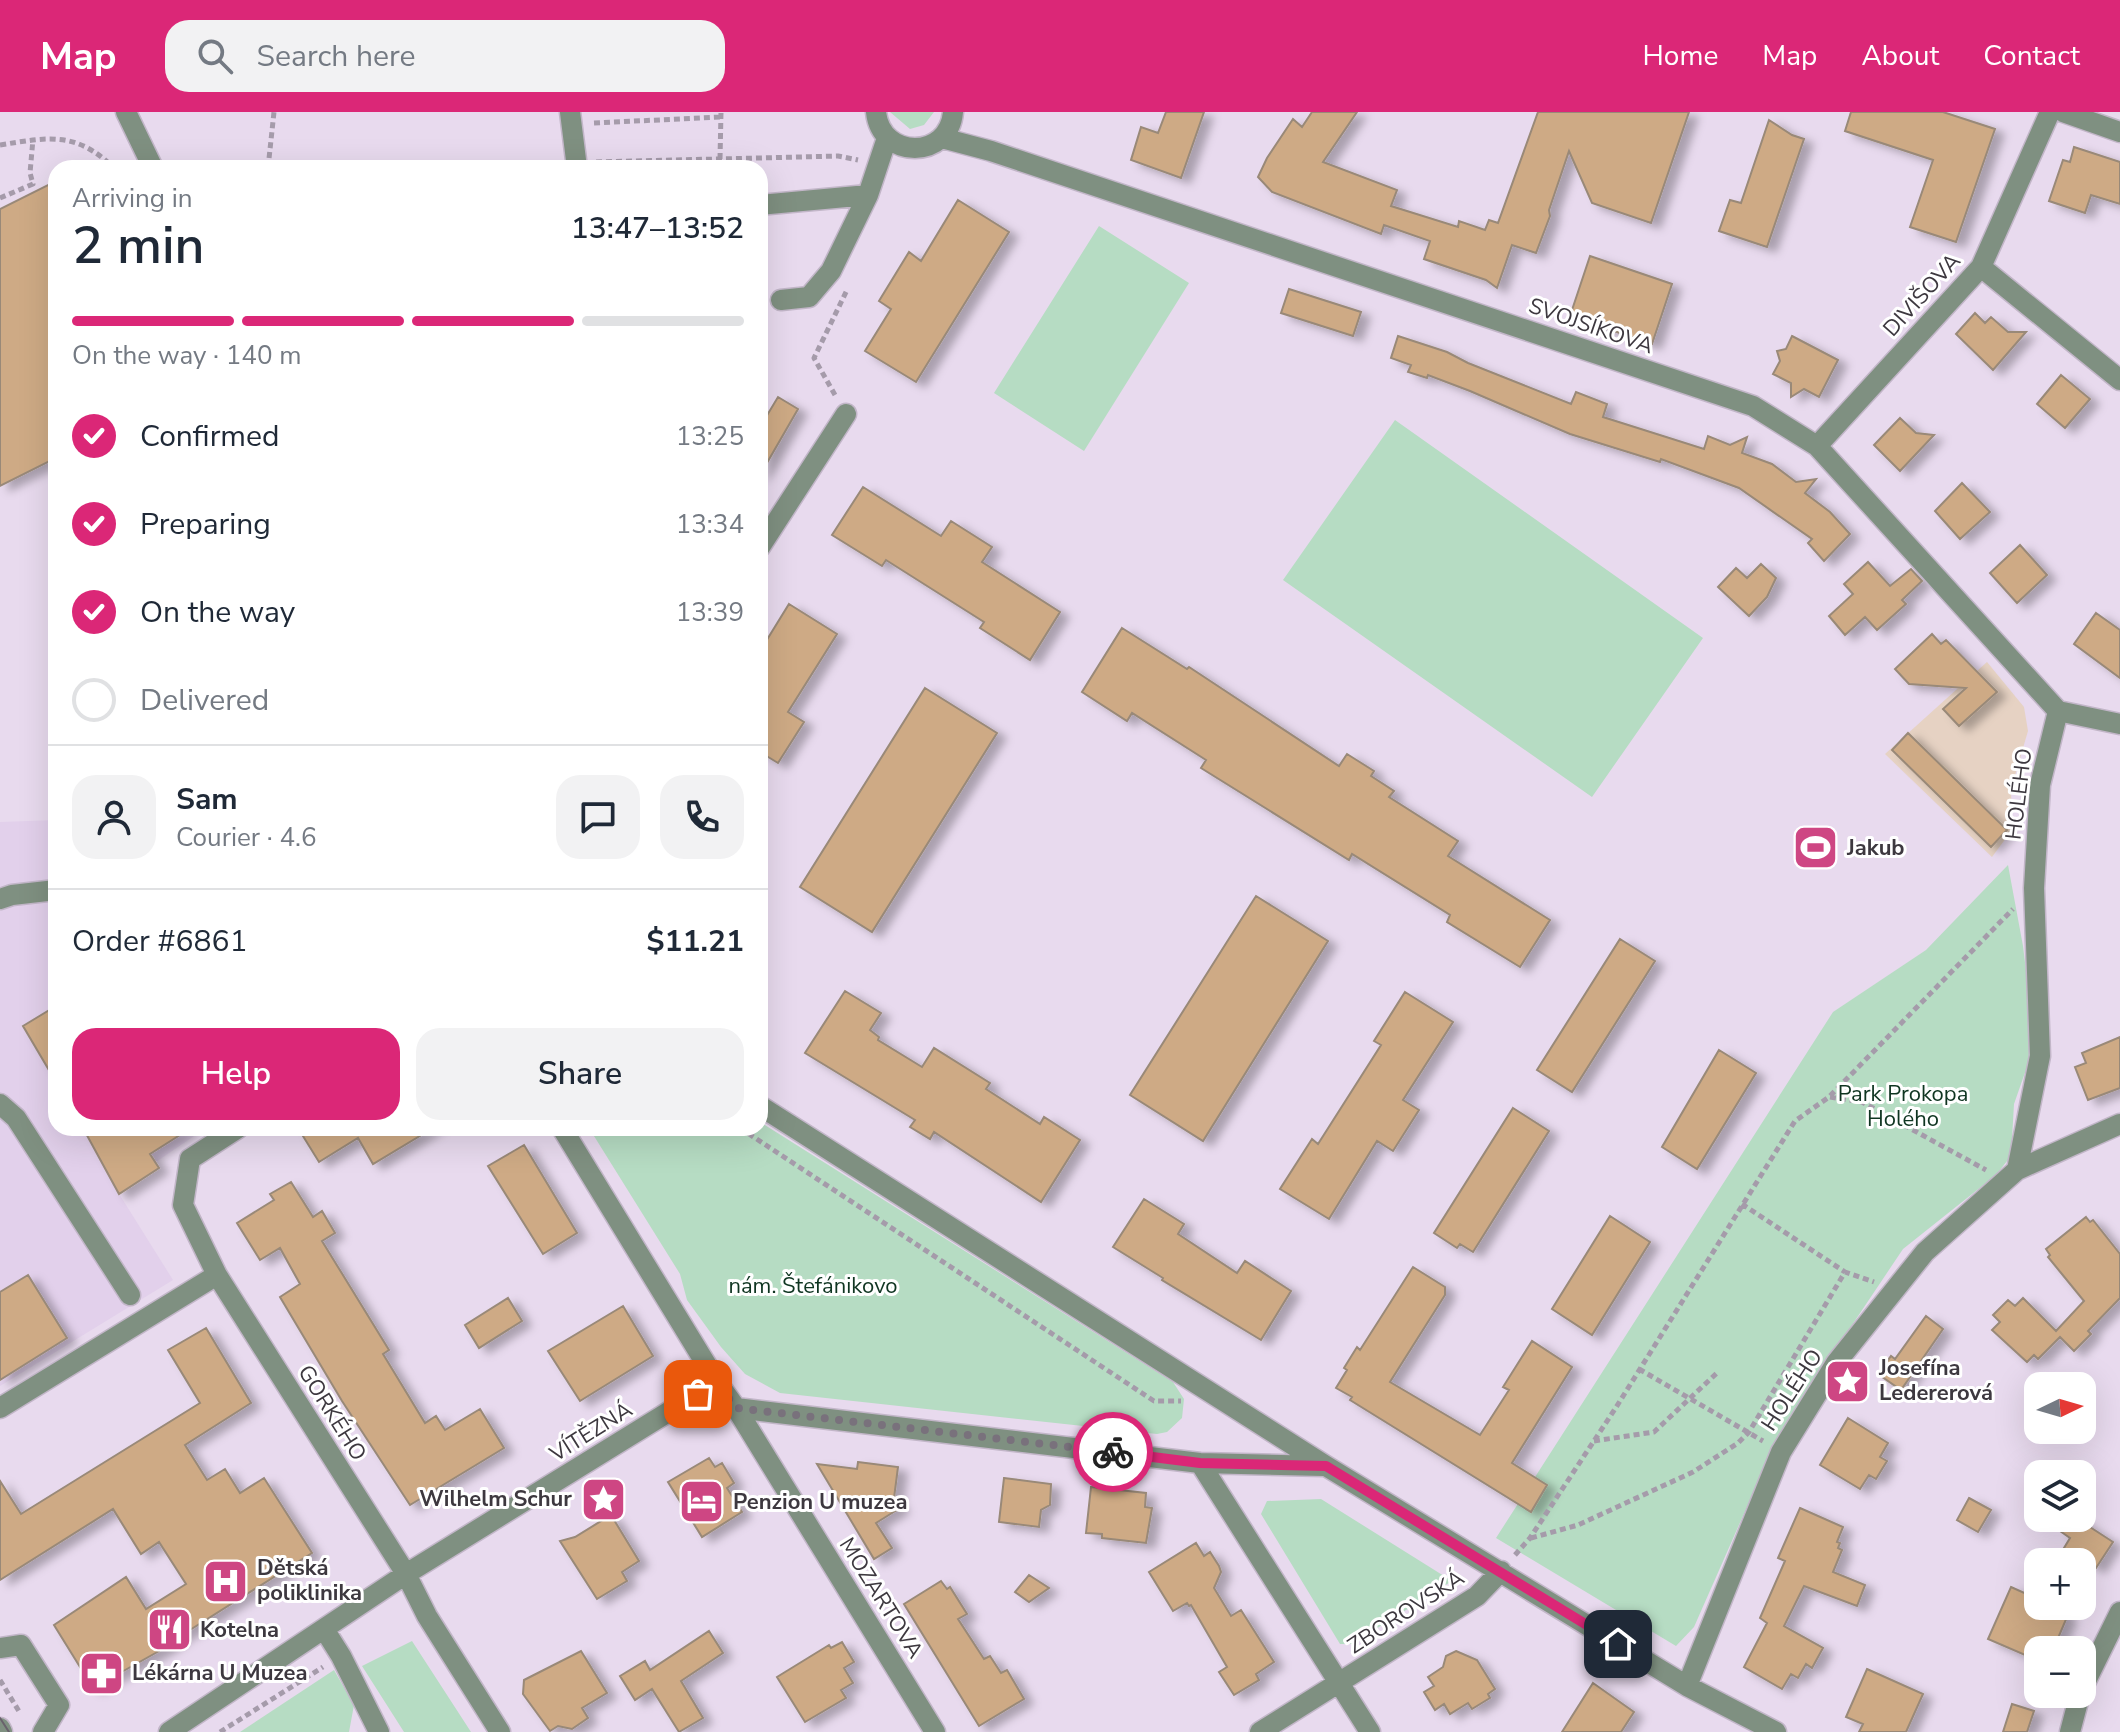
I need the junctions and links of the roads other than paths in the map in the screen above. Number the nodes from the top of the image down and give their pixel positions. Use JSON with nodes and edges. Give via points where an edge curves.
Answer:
{"nodes":[{"id":1,"x":126,"y":112,"type":"edge"},
{"id":2,"x":876,"y":112,"type":"edge"},
{"id":3,"x":953,"y":112,"type":"edge"},
{"id":4,"x":2050,"y":112,"type":"edge"},
{"id":5,"x":2063,"y":112,"type":"edge"},
{"id":6,"x":571,"y":118,"type":"edge"},
{"id":7,"x":2120,"y":132,"type":"edge"},
{"id":8,"x":887,"y":138,"type":"junction"},
{"id":9,"x":942,"y":138,"type":"junction"},
{"id":10,"x":149,"y":160,"type":"edge"},
{"id":11,"x":576,"y":160,"type":"edge"},
{"id":12,"x":868,"y":195,"type":"junction"},
{"id":13,"x":768,"y":204,"type":"edge"},
{"id":14,"x":1981,"y":267,"type":"junction"},
{"id":15,"x":781,"y":300,"type":"dead end"},
{"id":16,"x":2120,"y":380,"type":"edge"},
{"id":17,"x":846,"y":414,"type":"road end"},
{"id":18,"x":1817,"y":446,"type":"junction"},
{"id":19,"x":768,"y":535,"type":"edge"},
{"id":20,"x":2058,"y":711,"type":"junction"},
{"id":21,"x":2120,"y":724,"type":"edge"},
{"id":22,"x":48,"y":891,"type":"edge"},
{"id":23,"x":0,"y":899,"type":"edge"},
{"id":24,"x":0,"y":1104,"type":"edge"},
{"id":25,"x":768,"y":1111,"type":"edge"},
{"id":26,"x":8,"y":1124,"type":"edge"},
{"id":27,"x":2120,"y":1124,"type":"edge"},
{"id":28,"x":226,"y":1136,"type":"edge"},
{"id":29,"x":567,"y":1136,"type":"edge"},
{"id":30,"x":2011,"y":1175,"type":"junction"},
{"id":31,"x":217,"y":1275,"type":"junction"},
{"id":32,"x":130,"y":1295,"type":"dead end"},
{"id":33,"x":717,"y":1382,"type":"junction"},
{"id":34,"x":0,"y":1408,"type":"edge"},
{"id":35,"x":736,"y":1408,"type":"junction"},
{"id":36,"x":1200,"y":1463,"type":"junction"},
{"id":37,"x":1326,"y":1466,"type":"junction"},
{"id":38,"x":1501,"y":1571,"type":"junction"},
{"id":39,"x":406,"y":1574,"type":"junction"},
{"id":40,"x":2120,"y":1612,"type":"edge"},
{"id":41,"x":324,"y":1629,"type":"junction"},
{"id":42,"x":0,"y":1648,"type":"edge"},
{"id":43,"x":2096,"y":1661,"type":"edge"},
{"id":44,"x":1340,"y":1684,"type":"junction"},
{"id":45,"x":1687,"y":1686,"type":"junction"},
{"id":46,"x":2077,"y":1708,"type":"edge"},
{"id":47,"x":43,"y":1732,"type":"edge"},
{"id":48,"x":169,"y":1732,"type":"edge"},
{"id":49,"x":379,"y":1732,"type":"edge"},
{"id":50,"x":500,"y":1732,"type":"edge"},
{"id":51,"x":935,"y":1732,"type":"edge"},
{"id":52,"x":1260,"y":1732,"type":"edge"},
{"id":53,"x":1370,"y":1732,"type":"edge"},
{"id":54,"x":1776,"y":1732,"type":"edge"},
{"id":55,"x":2070,"y":1732,"type":"edge"}],
"edges":[{"from":1,"to":10,"type":"street"},
{"from":2,"to":8,"type":"street"},
{"from":3,"to":9,"type":"street"},
{"from":4,"to":14,"type":"street","name":"DIVIŠOVA"},
{"from":5,"to":7,"type":"street"},
{"from":6,"to":11,"type":"street"},
{"from":8,"to":9,"type":"street","via":[[908,149]]},
{"from":8,"to":12,"type":"street"},
{"from":9,"to":18,"type":"street","name":"SVOJSÍKOVA","via":[[1753,406]]},
{"from":12,"to":13,"type":"street"},
{"from":12,"to":15,"type":"street","via":[[831,271],[809,297]]},
{"from":14,"to":16,"type":"street"},
{"from":14,"to":18,"type":"street","name":"DIVIŠOVA"},
{"from":17,"to":19,"type":"street"},
{"from":18,"to":20,"type":"street","name":"SVOJSÍKOVA"},
{"from":20,"to":21,"type":"street"},
{"from":20,"to":30,"type":"street","name":"HOLÉHO","via":[[2040,785],[2034,888],[2040,1056]]},
{"from":22,"to":23,"type":"street"},
{"from":24,"to":26,"type":"street"},
{"from":25,"to":37,"type":"street"},
{"from":26,"to":32,"type":"street"},
{"from":27,"to":30,"type":"street","name":"HOLÉHO"},
{"from":28,"to":31,"type":"street","name":"GORKÉHO","via":[[190,1159],[183,1205]]},
{"from":29,"to":33,"type":"street"},
{"from":30,"to":45,"type":"street","name":"HOLÉHO","via":[[1925,1252],[1836,1363],[1781,1452]]},
{"from":31,"to":34,"type":"street"},
{"from":31,"to":39,"type":"street","name":"GORKÉHO"},
{"from":33,"to":35,"type":"street"},
{"from":33,"to":39,"type":"street","name":"VÍTĚZNÁ"},
{"from":35,"to":36,"type":"street"},
{"from":35,"to":51,"type":"street","name":"MOZARTOVA"},
{"from":36,"to":37,"type":"street"},
{"from":36,"to":44,"type":"street"},
{"from":37,"to":38,"type":"street"},
{"from":38,"to":44,"type":"street","name":"ZBOROVSKÁ","via":[[1477,1596]]},
{"from":38,"to":45,"type":"street"},
{"from":39,"to":41,"type":"street","name":"VÍTĚZNÁ"},
{"from":39,"to":50,"type":"street","name":"GORKÉHO"},
{"from":40,"to":43,"type":"street"},
{"from":41,"to":48,"type":"street","name":"VÍTĚZNÁ"},
{"from":41,"to":49,"type":"street"},
{"from":42,"to":47,"type":"street","via":[[21,1645],[59,1705]]},
{"from":44,"to":52,"type":"street"},
{"from":44,"to":53,"type":"street","name":"ZBOROVSKÁ"},
{"from":45,"to":54,"type":"street"},
{"from":46,"to":55,"type":"street"}]}
